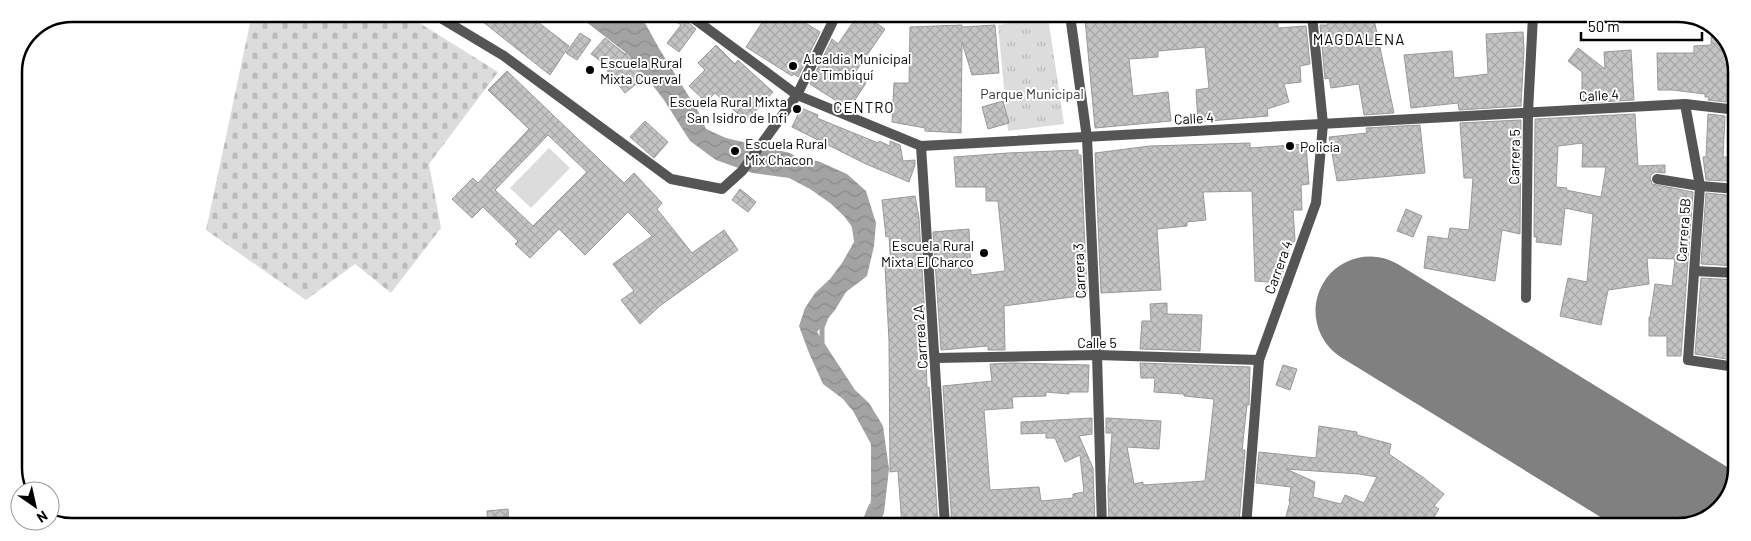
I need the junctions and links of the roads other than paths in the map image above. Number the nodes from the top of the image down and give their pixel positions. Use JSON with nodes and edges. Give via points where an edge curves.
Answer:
{"nodes":[{"id":1,"x":447,"y":22,"type":"edge"},
{"id":2,"x":698,"y":22,"type":"edge"},
{"id":3,"x":833,"y":22,"type":"edge"},
{"id":4,"x":1071,"y":22,"type":"edge"},
{"id":5,"x":1313,"y":22,"type":"edge"},
{"id":6,"x":1533,"y":22,"type":"edge"},
{"id":7,"x":797,"y":95,"type":"junction"},
{"id":8,"x":1685,"y":104,"type":"junction"},
{"id":9,"x":1728,"y":109,"type":"edge"},
{"id":10,"x":1528,"y":112,"type":"junction"},
{"id":11,"x":1323,"y":124,"type":"junction"},
{"id":12,"x":1087,"y":138,"type":"junction"},
{"id":13,"x":921,"y":146,"type":"junction"},
{"id":14,"x":1657,"y":179,"type":"dead end"},
{"id":15,"x":1700,"y":186,"type":"junction"},
{"id":16,"x":1728,"y":188,"type":"edge"},
{"id":17,"x":1694,"y":271,"type":"junction"},
{"id":18,"x":1728,"y":273,"type":"edge"},
{"id":19,"x":1526,"y":298,"type":"dead end"},
{"id":20,"x":1097,"y":355,"type":"junction"},
{"id":21,"x":935,"y":358,"type":"junction"},
{"id":22,"x":1259,"y":360,"type":"junction"},
{"id":23,"x":1728,"y":366,"type":"edge"},
{"id":24,"x":945,"y":518,"type":"edge"},
{"id":25,"x":1102,"y":518,"type":"edge"},
{"id":26,"x":1247,"y":518,"type":"edge"}],
"edges":[{"from":1,"to":7,"type":"street","via":[[504,56],[671,180],[722,189],[742,171]]},
{"from":2,"to":7,"type":"street","name":"Calle 4"},
{"from":3,"to":7,"type":"street"},
{"from":4,"to":12,"type":"street","name":"Carrera 3"},
{"from":5,"to":11,"type":"street","name":"Carrera 4"},
{"from":6,"to":10,"type":"street","name":"Carrera 5"},
{"from":7,"to":13,"type":"street","name":"Calle 4"},
{"from":8,"to":9,"type":"street","name":"Calle 4"},
{"from":8,"to":10,"type":"street","name":"Calle 4"},
{"from":8,"to":15,"type":"street","name":"Carrera 5B"},
{"from":10,"to":11,"type":"street","name":"Calle 4"},
{"from":10,"to":19,"type":"street","name":"Carrera 5"},
{"from":11,"to":12,"type":"street","name":"Calle 4"},
{"from":11,"to":22,"type":"street","name":"Carrera 4","via":[[1316,203]]},
{"from":12,"to":13,"type":"street","name":"Calle 4"},
{"from":12,"to":20,"type":"street","name":"Carrera 3"},
{"from":13,"to":21,"type":"street","name":"Carrrea 2A"},
{"from":14,"to":15,"type":"street"},
{"from":15,"to":16,"type":"street"},
{"from":15,"to":17,"type":"street","name":"Carrera 5B"},
{"from":17,"to":18,"type":"street"},
{"from":17,"to":23,"type":"street","name":"Carrera 5B","via":[[1688,360]]},
{"from":20,"to":21,"type":"street","name":"Calle 5"},
{"from":20,"to":22,"type":"street","name":"Calle 5"},
{"from":20,"to":25,"type":"street","name":"Carrera 3"},
{"from":21,"to":24,"type":"street","name":"Carrrea 2A"},
{"from":22,"to":26,"type":"street","name":"Carrera 4"}]}
